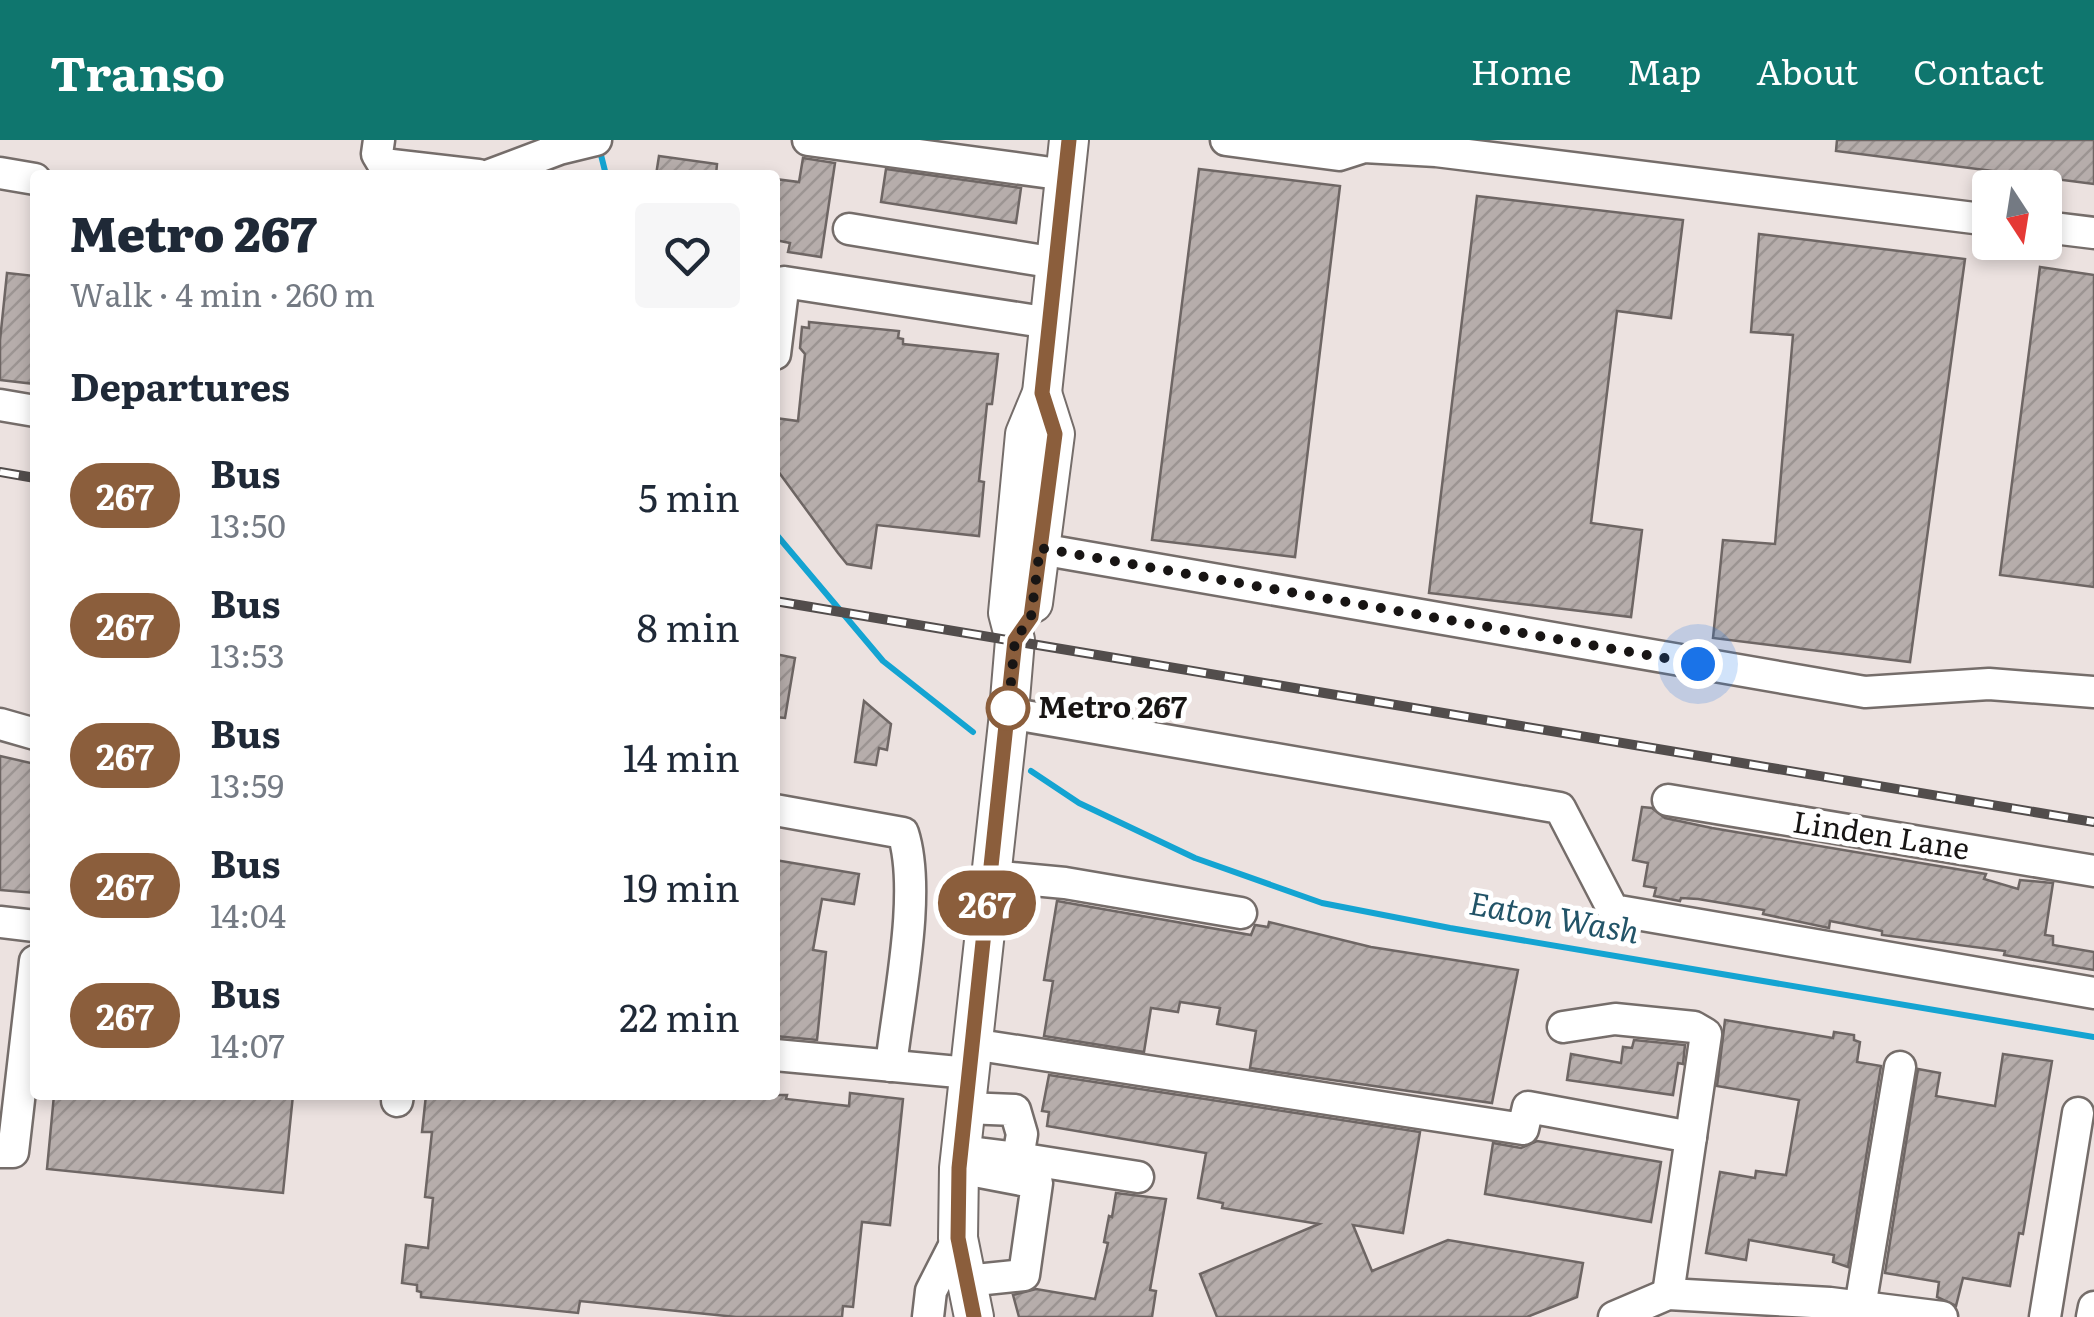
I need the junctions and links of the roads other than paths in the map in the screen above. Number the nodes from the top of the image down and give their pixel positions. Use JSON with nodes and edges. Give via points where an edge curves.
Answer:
{"nodes":[{"id":1,"x":379,"y":140,"type":"edge"},
{"id":2,"x":596,"y":140,"type":"edge"},
{"id":3,"x":808,"y":140,"type":"edge"},
{"id":4,"x":1226,"y":140,"type":"edge"},
{"id":5,"x":1360,"y":144,"type":"edge"},
{"id":6,"x":551,"y":147,"type":"edge"},
{"id":7,"x":1067,"y":158,"type":"edge"},
{"id":8,"x":435,"y":170,"type":"edge"},
{"id":9,"x":501,"y":170,"type":"edge"},
{"id":10,"x":0,"y":174,"type":"edge"},
{"id":11,"x":30,"y":177,"type":"edge"},
{"id":12,"x":1972,"y":218,"type":"edge"},
{"id":13,"x":849,"y":228,"type":"dead end"},
{"id":14,"x":2062,"y":229,"type":"edge"},
{"id":15,"x":2094,"y":233,"type":"edge"},
{"id":16,"x":1056,"y":263,"type":"junction"},
{"id":17,"x":780,"y":314,"type":"edge"},
{"id":18,"x":1050,"y":322,"type":"junction"},
{"id":19,"x":1042,"y":393,"type":"junction"},
{"id":20,"x":0,"y":405,"type":"edge"},
{"id":21,"x":30,"y":410,"type":"edge"},
{"id":22,"x":1040,"y":548,"type":"junction"},
{"id":23,"x":1015,"y":640,"type":"junction"},
{"id":24,"x":2094,"y":692,"type":"edge"},
{"id":25,"x":1008,"y":718,"type":"junction"},
{"id":26,"x":0,"y":724,"type":"edge"},
{"id":27,"x":30,"y":733,"type":"edge"},
{"id":28,"x":1668,"y":800,"type":"dead end"},
{"id":29,"x":780,"y":811,"type":"edge"},
{"id":30,"x":2094,"y":871,"type":"edge"},
{"id":31,"x":990,"y":876,"type":"junction"},
{"id":32,"x":1241,"y":913,"type":"dead end"},
{"id":33,"x":0,"y":922,"type":"edge"},
{"id":34,"x":30,"y":925,"type":"edge"},
{"id":35,"x":2094,"y":992,"type":"edge"},
{"id":36,"x":30,"y":1004,"type":"edge"},
{"id":37,"x":1563,"y":1027,"type":"dead end"},
{"id":38,"x":780,"y":1055,"type":"edge"},
{"id":39,"x":891,"y":1066,"type":"junction"},
{"id":40,"x":1900,"y":1067,"type":"dead end"},
{"id":41,"x":969,"y":1075,"type":"junction"},
{"id":42,"x":2078,"y":1113,"type":"dead end"},
{"id":43,"x":1691,"y":1137,"type":"junction"},
{"id":44,"x":0,"y":1152,"type":"edge"},
{"id":45,"x":1018,"y":1158,"type":"junction"},
{"id":46,"x":960,"y":1160,"type":"junction"},
{"id":47,"x":1138,"y":1177,"type":"dead end"},
{"id":48,"x":958,"y":1238,"type":"junction"},
{"id":49,"x":1668,"y":1294,"type":"junction"},
{"id":50,"x":970,"y":1299,"type":"edge"},
{"id":51,"x":2094,"y":1307,"type":"edge"},
{"id":52,"x":1839,"y":1309,"type":"edge"},
{"id":53,"x":928,"y":1317,"type":"edge"},
{"id":54,"x":1614,"y":1317,"type":"edge"},
{"id":55,"x":1942,"y":1317,"type":"edge"},
{"id":56,"x":2045,"y":1317,"type":"edge"},
{"id":57,"x":2092,"y":1317,"type":"edge"}],
"edges":[{"from":1,"to":8,"type":"street","via":[[383,164]]},
{"from":2,"to":6,"type":"street"},
{"from":3,"to":7,"type":"street"},
{"from":4,"to":5,"type":"street","via":[[1339,155]]},
{"from":5,"to":12,"type":"street"},
{"from":6,"to":9,"type":"street"},
{"from":7,"to":16,"type":"main road"},
{"from":10,"to":11,"type":"street"},
{"from":13,"to":16,"type":"street"},
{"from":14,"to":15,"type":"street"},
{"from":16,"to":18,"type":"main road"},
{"from":17,"to":18,"type":"street","via":[[784,282]]},
{"from":18,"to":19,"type":"main road"},
{"from":19,"to":22,"type":"main road","via":[[1055,434]]},
{"from":19,"to":23,"type":"main road","via":[[1024,434],[1008,612]]},
{"from":20,"to":21,"type":"street"},
{"from":22,"to":23,"type":"main road","via":[[1031,617]]},
{"from":22,"to":24,"type":"street","via":[[1866,692],[1989,684]]},
{"from":23,"to":25,"type":"main road"},
{"from":25,"to":31,"type":"main road"},
{"from":25,"to":35,"type":"street","via":[[1560,808],[1612,910]]},
{"from":26,"to":27,"type":"street"},
{"from":28,"to":30,"type":"street","name":"Linden Lane"},
{"from":29,"to":39,"type":"street","via":[[904,833],[911,895]]},
{"from":31,"to":32,"type":"street"},
{"from":31,"to":41,"type":"main road"},
{"from":33,"to":34,"type":"street"},
{"from":36,"to":44,"type":"street","via":[[13,1152]]},
{"from":37,"to":43,"type":"street","via":[[1615,1018],[1702,1031],[1706,1041]]},
{"from":38,"to":39,"type":"street"},
{"from":39,"to":41,"type":"street"},
{"from":40,"to":52,"type":"street"},
{"from":41,"to":43,"type":"street","via":[[1523,1128],[1528,1108]]},
{"from":41,"to":45,"type":"street","via":[[1016,1110]]},
{"from":41,"to":46,"type":"main road"},
{"from":42,"to":56,"type":"street"},
{"from":43,"to":49,"type":"street"},
{"from":45,"to":46,"type":"street"},
{"from":45,"to":47,"type":"street"},
{"from":46,"to":48,"type":"main road"},
{"from":46,"to":50,"type":"street","via":[[1037,1183],[1024,1276]]},
{"from":48,"to":50,"type":"main road"},
{"from":48,"to":53,"type":"street","via":[[931,1291]]},
{"from":49,"to":52,"type":"street"},
{"from":49,"to":54,"type":"street"},
{"from":51,"to":57,"type":"street"},
{"from":52,"to":55,"type":"street"}]}
